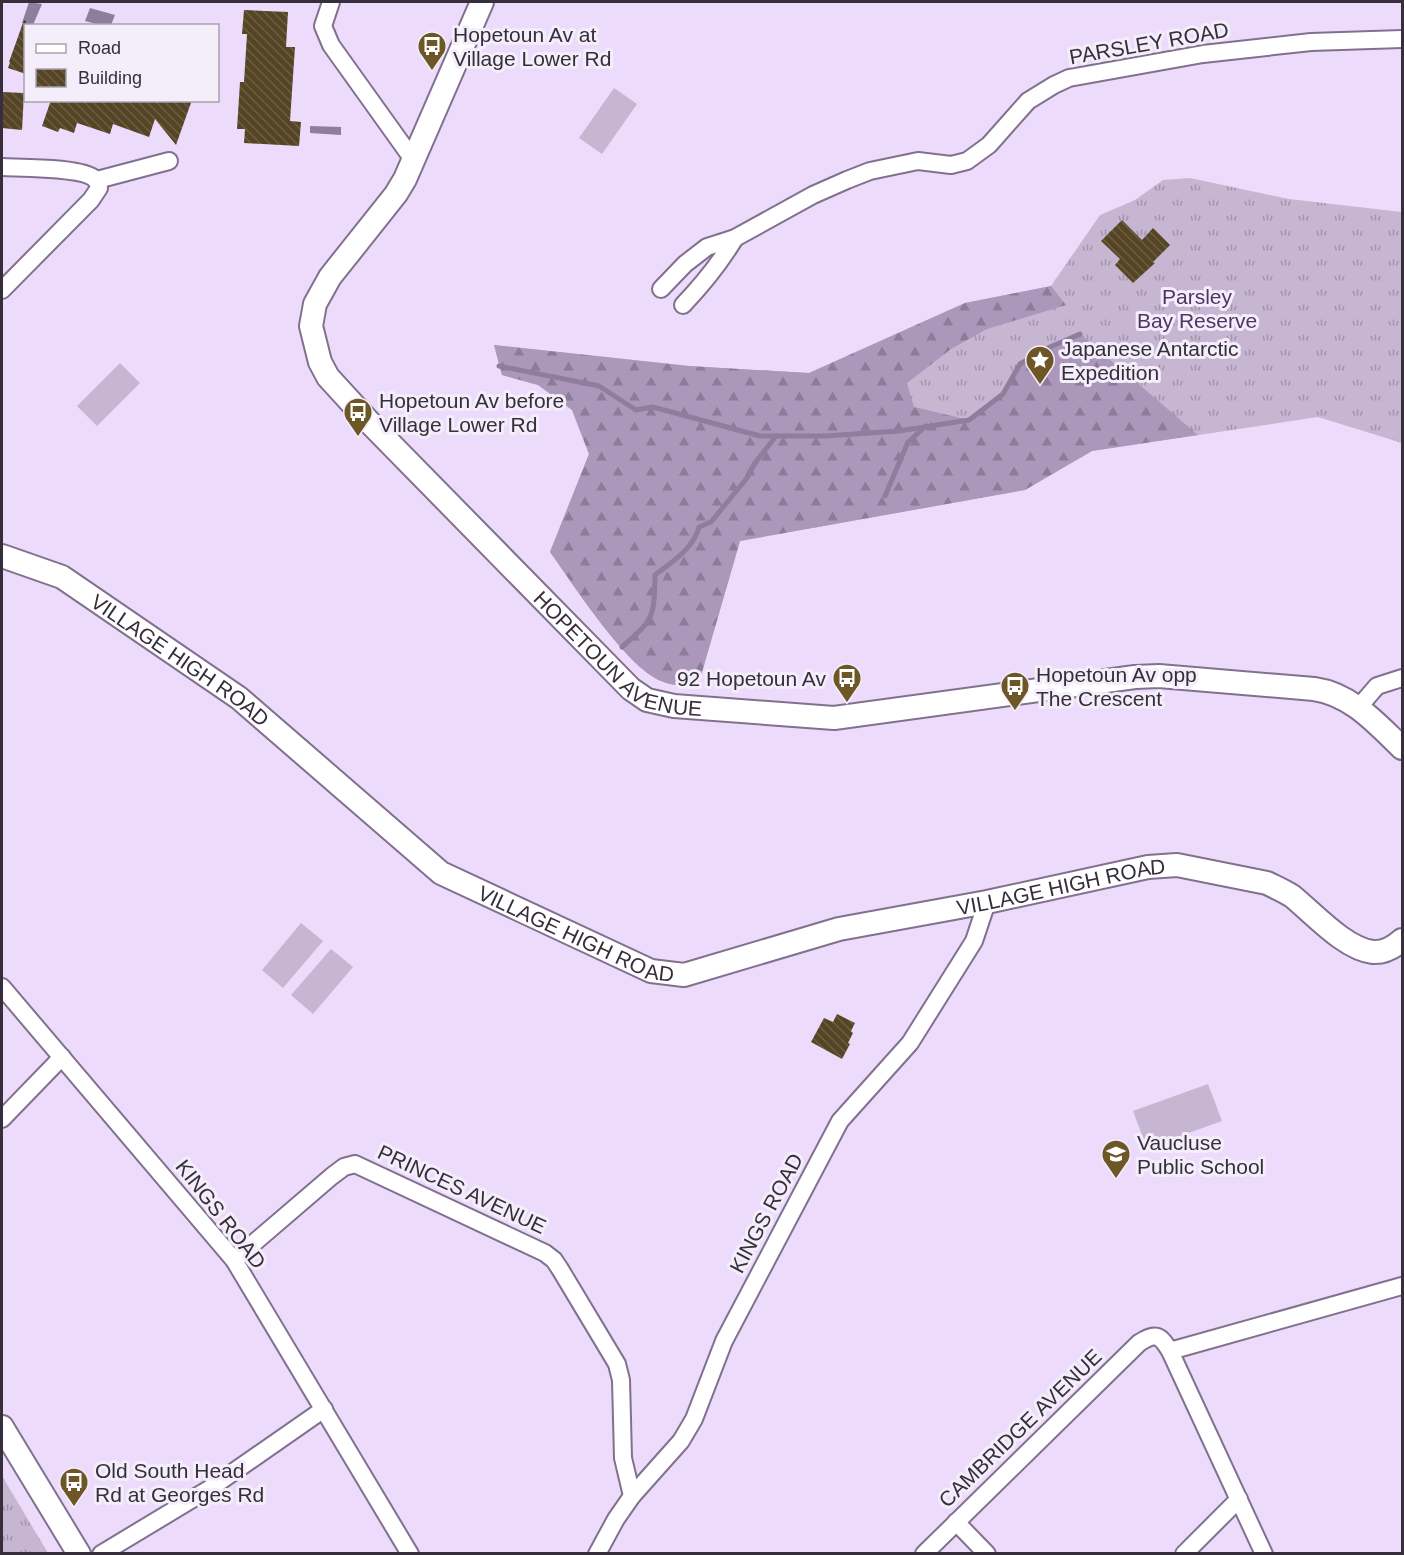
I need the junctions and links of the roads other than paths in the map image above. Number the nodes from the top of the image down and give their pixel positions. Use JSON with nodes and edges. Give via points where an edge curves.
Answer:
{"nodes":[{"id":1,"x":331,"y":2,"type":"edge"},
{"id":2,"x":482,"y":2,"type":"edge"},
{"id":3,"x":1402,"y":39,"type":"edge"},
{"id":4,"x":169,"y":161,"type":"dead end"},
{"id":5,"x":414,"y":161,"type":"junction"},
{"id":6,"x":2,"y":167,"type":"edge"},
{"id":7,"x":97,"y":180,"type":"junction"},
{"id":8,"x":735,"y":238,"type":"junction"},
{"id":9,"x":661,"y":289,"type":"dead end"},
{"id":10,"x":2,"y":290,"type":"edge"},
{"id":11,"x":683,"y":305,"type":"dead end"},
{"id":12,"x":2,"y":556,"type":"edge"},
{"id":13,"x":1402,"y":678,"type":"edge"},
{"id":14,"x":1358,"y":708,"type":"junction"},
{"id":15,"x":1402,"y":748,"type":"edge"},
{"id":16,"x":987,"y":902,"type":"junction"},
{"id":17,"x":1402,"y":940,"type":"edge"},
{"id":18,"x":2,"y":987,"type":"edge"},
{"id":19,"x":62,"y":1057,"type":"junction"},
{"id":20,"x":2,"y":1119,"type":"edge"},
{"id":21,"x":234,"y":1260,"type":"junction"},
{"id":22,"x":1402,"y":1286,"type":"edge"},
{"id":23,"x":1170,"y":1351,"type":"junction"},
{"id":24,"x":324,"y":1409,"type":"junction"},
{"id":25,"x":2,"y":1427,"type":"edge"},
{"id":26,"x":632,"y":1496,"type":"junction"},
{"id":27,"x":1239,"y":1499,"type":"junction"},
{"id":28,"x":956,"y":1522,"type":"junction"},
{"id":29,"x":79,"y":1554,"type":"edge"},
{"id":30,"x":101,"y":1554,"type":"edge"},
{"id":31,"x":410,"y":1554,"type":"edge"},
{"id":32,"x":597,"y":1554,"type":"edge"},
{"id":33,"x":924,"y":1554,"type":"edge"},
{"id":34,"x":987,"y":1554,"type":"edge"},
{"id":35,"x":1184,"y":1554,"type":"edge"},
{"id":36,"x":1264,"y":1554,"type":"edge"}],
"edges":[{"from":1,"to":5,"type":"street","via":[[323,26],[331,45]]},
{"from":2,"to":5,"type":"street","name":"HOPETOUN AVENUE"},
{"from":3,"to":8,"type":"street","name":"PARSLEY ROAD","via":[[1311,42],[1213,53],[1069,78],[1028,101],[989,145],[967,161],[951,165],[918,161],[870,171],[813,195]]},
{"from":4,"to":7,"type":"street"},
{"from":5,"to":14,"type":"street","name":"HOPETOUN AVENUE","via":[[396,194],[330,277],[315,304],[311,326],[320,362],[371,424],[639,695],[674,706],[834,718],[1159,676],[1321,690]]},
{"from":6,"to":7,"type":"street","via":[[64,170]]},
{"from":7,"to":10,"type":"street","via":[[97,193]]},
{"from":8,"to":9,"type":"street","name":"PARSLEY ROAD","via":[[707,247]]},
{"from":8,"to":11,"type":"street","name":"PARSLEY ROAD"},
{"from":12,"to":16,"type":"street","name":"VILLAGE HIGH ROAD","via":[[62,577],[239,698],[441,873],[651,971],[684,975],[840,929]]},
{"from":13,"to":14,"type":"street","via":[[1377,686]]},
{"from":14,"to":15,"type":"street","name":"HOPETOUN AVENUE"},
{"from":16,"to":17,"type":"street","name":"VILLAGE HIGH ROAD","via":[[1148,867],[1177,865],[1267,883],[1290,895],[1365,950],[1387,950]]},
{"from":16,"to":26,"type":"street","name":"KINGS ROAD","via":[[974,941],[910,1043],[840,1120],[724,1341],[694,1419],[681,1441]]},
{"from":18,"to":19,"type":"street","name":"KINGS ROAD"},
{"from":19,"to":20,"type":"street"},
{"from":19,"to":21,"type":"street","name":"KINGS ROAD"},
{"from":21,"to":24,"type":"street","name":"KINGS ROAD"},
{"from":21,"to":26,"type":"street","name":"PRINCES AVENUE","via":[[332,1176],[355,1164],[545,1253],[560,1269],[617,1364],[623,1458]]},
{"from":22,"to":23,"type":"street"},
{"from":23,"to":27,"type":"street"},
{"from":23,"to":28,"type":"street","name":"CAMBRIDGE AVENUE","via":[[1157,1336],[1139,1342]]},
{"from":24,"to":30,"type":"street","via":[[208,1489]]},
{"from":24,"to":31,"type":"street","name":"KINGS ROAD"},
{"from":25,"to":29,"type":"street"},
{"from":26,"to":32,"type":"street","name":"KINGS ROAD"},
{"from":27,"to":35,"type":"street"},
{"from":27,"to":36,"type":"street"},
{"from":28,"to":33,"type":"street","name":"CAMBRIDGE AVENUE"},
{"from":28,"to":34,"type":"street"}]}
